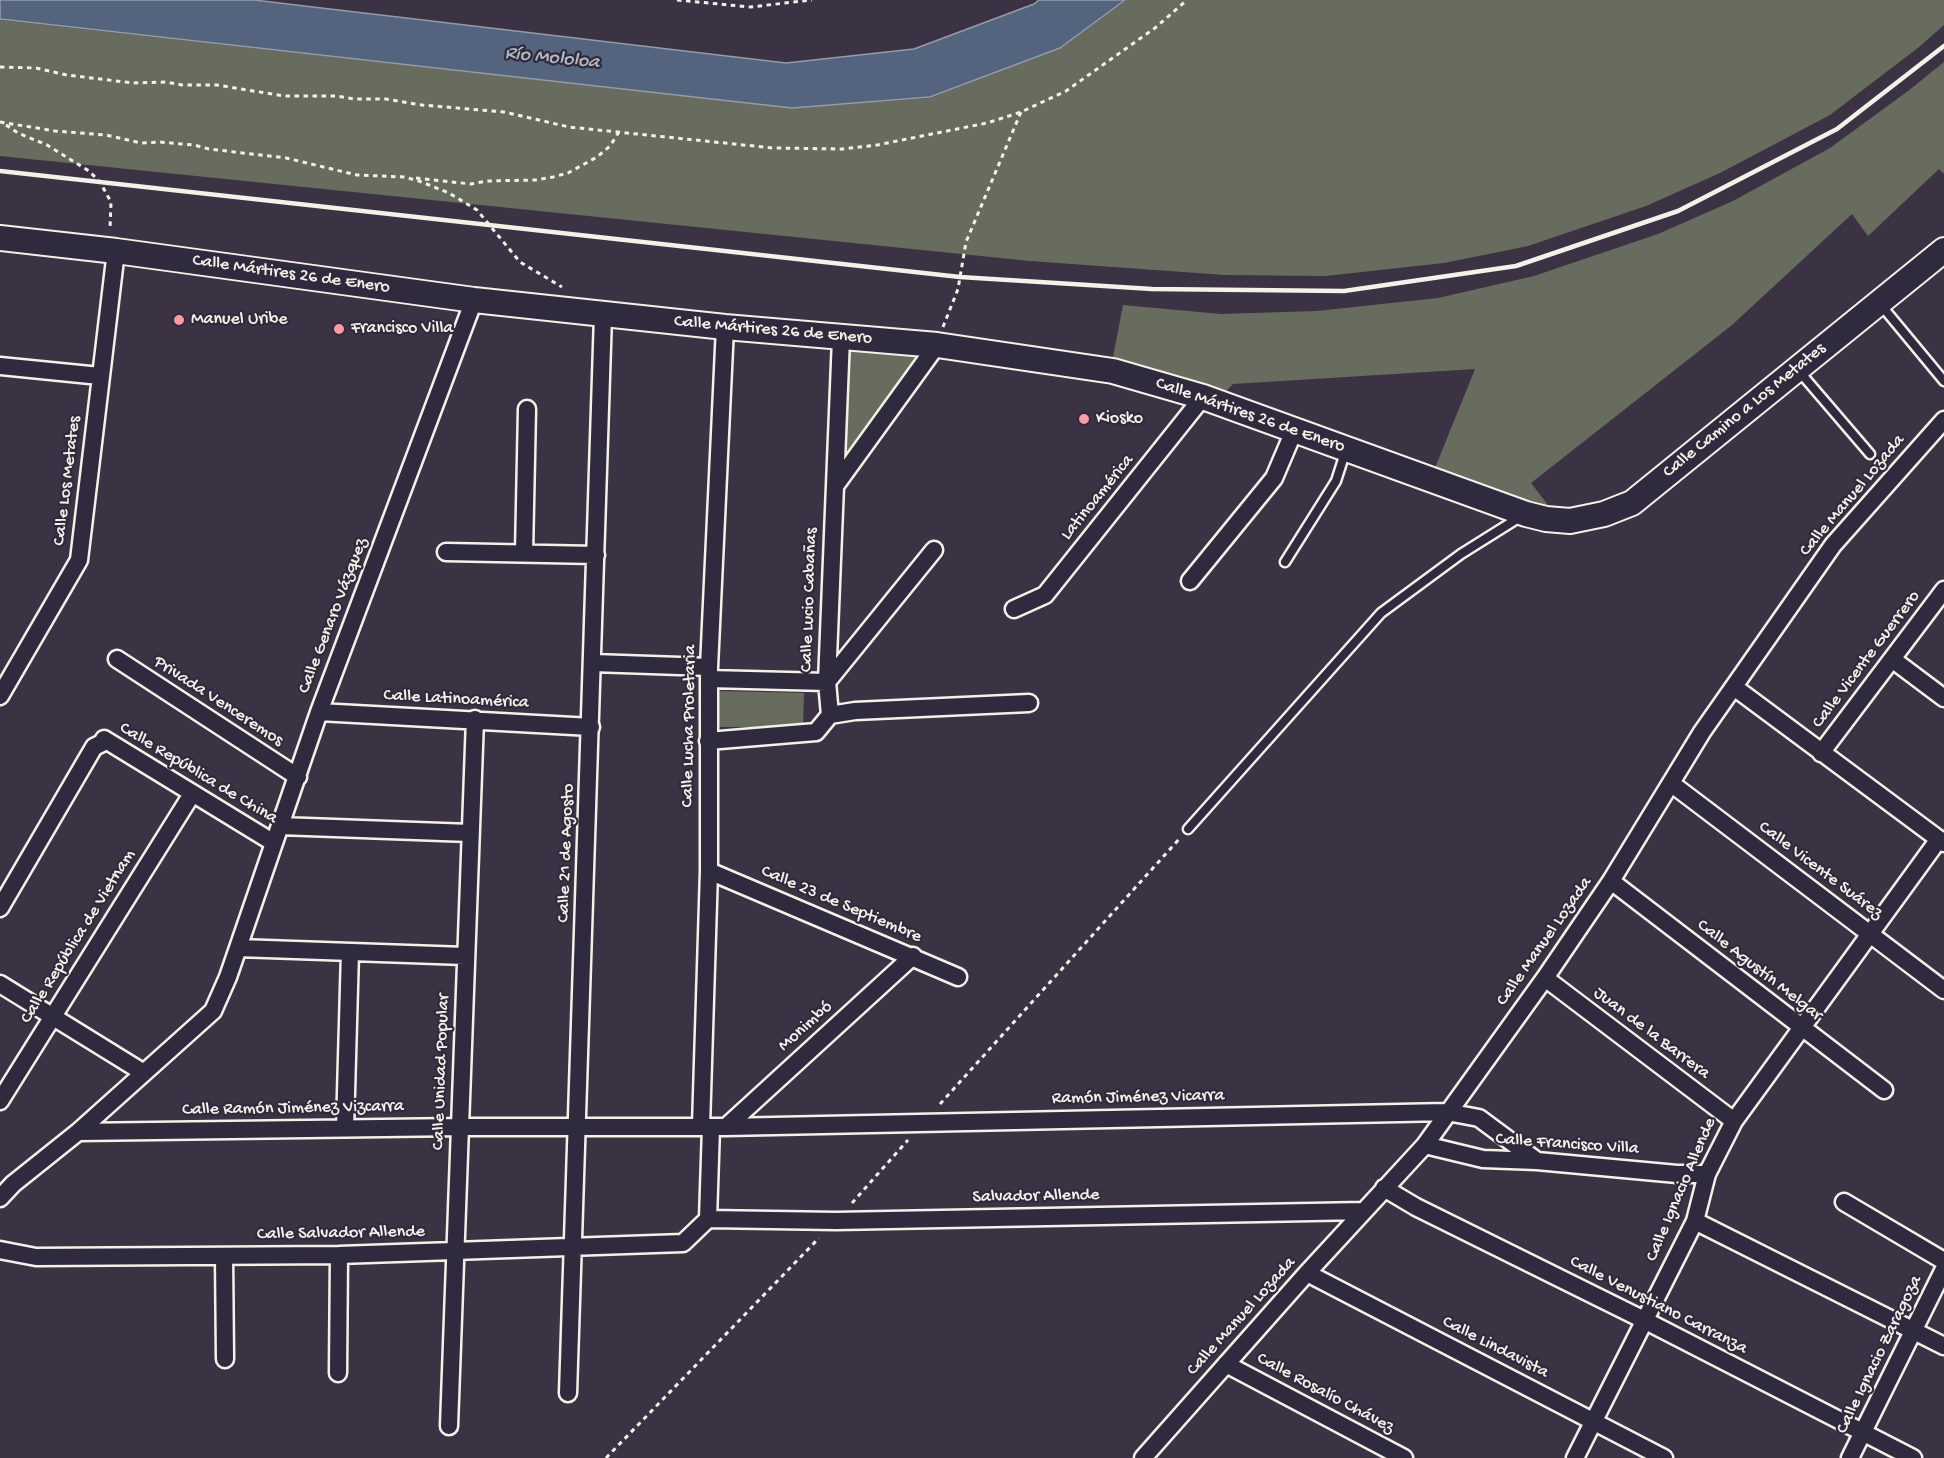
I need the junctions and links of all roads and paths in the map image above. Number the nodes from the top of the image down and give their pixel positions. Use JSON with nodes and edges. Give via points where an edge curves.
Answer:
{"nodes":[{"id":1,"x":677,"y":0,"type":"edge"},
{"id":2,"x":812,"y":0,"type":"edge"},
{"id":3,"x":1187,"y":0,"type":"edge"},
{"id":4,"x":0,"y":66,"type":"edge"},
{"id":5,"x":1021,"y":112,"type":"junction"},
{"id":6,"x":1,"y":122,"type":"edge"},
{"id":7,"x":619,"y":132,"type":"junction"},
{"id":8,"x":404,"y":177,"type":"junction"},
{"id":9,"x":0,"y":238,"type":"edge"},
{"id":10,"x":1944,"y":250,"type":"edge"},
{"id":11,"x":116,"y":251,"type":"junction"},
{"id":12,"x":568,"y":291,"type":"dead end"},
{"id":13,"x":474,"y":300,"type":"junction"},
{"id":14,"x":1879,"y":303,"type":"junction"},
{"id":15,"x":603,"y":315,"type":"junction"},
{"id":16,"x":725,"y":327,"type":"junction"},
{"id":17,"x":841,"y":338,"type":"junction"},
{"id":18,"x":937,"y":345,"type":"junction"},
{"id":19,"x":0,"y":366,"type":"edge"},
{"id":20,"x":1797,"y":369,"type":"junction"},
{"id":21,"x":100,"y":376,"type":"junction"},
{"id":22,"x":1944,"y":381,"type":"edge"},
{"id":23,"x":1203,"y":397,"type":"junction"},
{"id":24,"x":527,"y":409,"type":"dead end"},
{"id":25,"x":1944,"y":420,"type":"edge"},
{"id":26,"x":1294,"y":431,"type":"junction"},
{"id":27,"x":1346,"y":450,"type":"junction"},
{"id":28,"x":1870,"y":454,"type":"dead end"},
{"id":29,"x":834,"y":487,"type":"junction"},
{"id":30,"x":1526,"y":514,"type":"junction"},
{"id":31,"x":934,"y":550,"type":"dead end"},
{"id":32,"x":446,"y":552,"type":"dead end"},
{"id":33,"x":524,"y":553,"type":"junction"},
{"id":34,"x":596,"y":555,"type":"junction"},
{"id":35,"x":1285,"y":562,"type":"dead end"},
{"id":36,"x":1190,"y":582,"type":"dead end"},
{"id":37,"x":1944,"y":590,"type":"edge"},
{"id":38,"x":1014,"y":609,"type":"dead end"},
{"id":39,"x":117,"y":659,"type":"dead end"},
{"id":40,"x":1892,"y":659,"type":"junction"},
{"id":41,"x":593,"y":663,"type":"junction"},
{"id":42,"x":709,"y":673,"type":"junction"},
{"id":43,"x":827,"y":682,"type":"junction"},
{"id":44,"x":1734,"y":687,"type":"junction"},
{"id":45,"x":0,"y":696,"type":"edge"},
{"id":46,"x":1944,"y":698,"type":"edge"},
{"id":47,"x":1029,"y":703,"type":"dead end"},
{"id":48,"x":318,"y":712,"type":"junction"},
{"id":49,"x":830,"y":715,"type":"junction"},
{"id":50,"x":475,"y":719,"type":"junction"},
{"id":51,"x":591,"y":727,"type":"junction"},
{"id":52,"x":708,"y":741,"type":"junction"},
{"id":53,"x":1821,"y":753,"type":"junction"},
{"id":54,"x":298,"y":777,"type":"junction"},
{"id":55,"x":1672,"y":784,"type":"junction"},
{"id":56,"x":192,"y":794,"type":"junction"},
{"id":57,"x":280,"y":826,"type":"junction"},
{"id":58,"x":1188,"y":829,"type":"joint"},
{"id":59,"x":470,"y":833,"type":"junction"},
{"id":60,"x":1941,"y":841,"type":"edge"},
{"id":61,"x":274,"y":843,"type":"junction"},
{"id":62,"x":709,"y":871,"type":"junction"},
{"id":63,"x":1611,"y":881,"type":"junction"},
{"id":64,"x":0,"y":908,"type":"edge"},
{"id":65,"x":1870,"y":934,"type":"junction"},
{"id":66,"x":238,"y":948,"type":"junction"},
{"id":67,"x":350,"y":952,"type":"junction"},
{"id":68,"x":465,"y":956,"type":"junction"},
{"id":69,"x":913,"y":956,"type":"junction"},
{"id":70,"x":958,"y":977,"type":"dead end"},
{"id":71,"x":1545,"y":978,"type":"junction"},
{"id":72,"x":0,"y":984,"type":"edge"},
{"id":73,"x":1944,"y":990,"type":"edge"},
{"id":74,"x":52,"y":1016,"type":"junction"},
{"id":75,"x":1801,"y":1028,"type":"junction"},
{"id":76,"x":144,"y":1073,"type":"junction"},
{"id":77,"x":1884,"y":1090,"type":"dead end"},
{"id":78,"x":0,"y":1101,"type":"edge"},
{"id":79,"x":1447,"y":1112,"type":"junction"},
{"id":80,"x":1734,"y":1121,"type":"junction"},
{"id":81,"x":925,"y":1122,"type":"junction"},
{"id":82,"x":459,"y":1127,"type":"junction"},
{"id":83,"x":578,"y":1127,"type":"junction"},
{"id":84,"x":713,"y":1127,"type":"junction"},
{"id":85,"x":345,"y":1128,"type":"junction"},
{"id":86,"x":78,"y":1132,"type":"junction"},
{"id":87,"x":1425,"y":1145,"type":"junction"},
{"id":88,"x":1537,"y":1161,"type":"junction"},
{"id":89,"x":1707,"y":1174,"type":"junction"},
{"id":90,"x":1384,"y":1188,"type":"junction"},
{"id":91,"x":0,"y":1198,"type":"edge"},
{"id":92,"x":1844,"y":1202,"type":"dead end"},
{"id":93,"x":1364,"y":1210,"type":"junction"},
{"id":94,"x":708,"y":1219,"type":"junction"},
{"id":95,"x":836,"y":1221,"type":"junction"},
{"id":96,"x":1695,"y":1221,"type":"junction"},
{"id":97,"x":574,"y":1248,"type":"junction"},
{"id":98,"x":0,"y":1250,"type":"edge"},
{"id":99,"x":456,"y":1251,"type":"junction"},
{"id":100,"x":339,"y":1255,"type":"junction"},
{"id":101,"x":224,"y":1256,"type":"junction"},
{"id":102,"x":1944,"y":1261,"type":"edge"},
{"id":103,"x":1944,"y":1269,"type":"edge"},
{"id":104,"x":1307,"y":1273,"type":"junction"},
{"id":105,"x":1644,"y":1320,"type":"junction"},
{"id":106,"x":1914,"y":1331,"type":"junction"},
{"id":107,"x":1944,"y":1346,"type":"edge"},
{"id":108,"x":225,"y":1359,"type":"dead end"},
{"id":109,"x":1226,"y":1364,"type":"junction"},
{"id":110,"x":338,"y":1373,"type":"dead end"},
{"id":111,"x":568,"y":1393,"type":"dead end"},
{"id":112,"x":1593,"y":1421,"type":"junction"},
{"id":113,"x":449,"y":1426,"type":"dead end"},
{"id":114,"x":1863,"y":1432,"type":"junction"},
{"id":115,"x":606,"y":1458,"type":"edge"},
{"id":116,"x":1144,"y":1458,"type":"edge"},
{"id":117,"x":1404,"y":1458,"type":"edge"},
{"id":118,"x":1575,"y":1458,"type":"edge"},
{"id":119,"x":1664,"y":1458,"type":"edge"},
{"id":120,"x":1850,"y":1458,"type":"edge"},
{"id":121,"x":1913,"y":1458,"type":"edge"}],
"edges":[{"from":1,"to":2,"type":"path","via":[[750,7]]},
{"from":3,"to":5,"type":"path","via":[[1155,28],[1066,91]]},
{"from":4,"to":7,"type":"path","via":[[133,83],[216,85],[284,96],[386,99],[504,112],[569,127]]},
{"from":5,"to":7,"type":"path","via":[[987,123],[859,148],[793,149]]},
{"from":5,"to":18,"type":"path","via":[[966,242],[958,289]]},
{"from":6,"to":8,"type":"path","via":[[133,142],[194,145],[269,156],[357,176]]},
{"from":6,"to":11,"type":"path","via":[[47,145],[100,182],[111,202],[111,239]]},
{"from":7,"to":8,"type":"path","via":[[597,157],[553,177],[471,184]]},
{"from":8,"to":12,"type":"path","via":[[449,193],[477,210],[520,262]]},
{"from":9,"to":11,"type":"street","name":"Calle Mártires 26 de Enero"},
{"from":10,"to":14,"type":"street","name":"Calle Camino a Los Metates"},
{"from":11,"to":13,"type":"street","name":"Calle Mártires 26 de Enero"},
{"from":11,"to":21,"type":"street","name":"Calle Los Metates"},
{"from":13,"to":15,"type":"street","name":"Calle Mártires 26 de Enero"},
{"from":13,"to":48,"type":"street","name":"Calle Genaro Vázquez"},
{"from":14,"to":20,"type":"street","name":"Calle Camino a Los Metates"},
{"from":14,"to":22,"type":"lane"},
{"from":15,"to":16,"type":"street","name":"Calle Mártires 26 de Enero"},
{"from":15,"to":34,"type":"street","name":"Calle 21 de Agosto"},
{"from":16,"to":17,"type":"street","name":"Calle Mártires 26 de Enero"},
{"from":16,"to":42,"type":"street","name":"Calle Lucha Proletaria"},
{"from":17,"to":18,"type":"street","name":"Calle Mártires 26 de Enero"},
{"from":17,"to":29,"type":"street","name":"Calle Lucio Cabañas"},
{"from":18,"to":23,"type":"street","name":"Calle Mártires 26 de Enero","via":[[1113,371]]},
{"from":18,"to":29,"type":"street"},
{"from":19,"to":21,"type":"street"},
{"from":20,"to":28,"type":"lane"},
{"from":20,"to":30,"type":"street","name":"Calle Camino a Los Metates","via":[[1632,502],[1604,514],[1570,521]]},
{"from":21,"to":45,"type":"street","name":"Calle Los Metates","via":[[79,560]]},
{"from":23,"to":26,"type":"street","name":"Calle Mártires 26 de Enero"},
{"from":23,"to":38,"type":"street","name":"Latinoamérica","via":[[1045,595]]},
{"from":24,"to":33,"type":"street"},
{"from":25,"to":44,"type":"street","name":"Calle Manuel Lozada","via":[[1833,545]]},
{"from":26,"to":27,"type":"street","name":"Calle Mártires 26 de Enero"},
{"from":26,"to":36,"type":"street","via":[[1274,478]]},
{"from":27,"to":30,"type":"street","name":"Calle Mártires 26 de Enero"},
{"from":27,"to":35,"type":"lane","via":[[1335,481]]},
{"from":29,"to":43,"type":"street","name":"Calle Lucio Cabañas"},
{"from":30,"to":58,"type":"lane","via":[[1461,554],[1381,613]]},
{"from":31,"to":43,"type":"street"},
{"from":32,"to":33,"type":"street"},
{"from":33,"to":34,"type":"street"},
{"from":34,"to":41,"type":"street","name":"Calle 21 de Agosto"},
{"from":37,"to":40,"type":"street","name":"Calle Vicente Guerrero"},
{"from":39,"to":54,"type":"street","name":"Privada Venceremos"},
{"from":40,"to":46,"type":"street"},
{"from":40,"to":53,"type":"street","name":"Calle Vicente Guerrero"},
{"from":41,"to":42,"type":"street"},
{"from":41,"to":51,"type":"street","name":"Calle 21 de Agosto"},
{"from":42,"to":43,"type":"street"},
{"from":42,"to":52,"type":"street","name":"Calle Lucha Proletaria"},
{"from":43,"to":49,"type":"street","name":"Calle Lucio Cabañas"},
{"from":44,"to":53,"type":"street"},
{"from":44,"to":55,"type":"street","name":"Calle Manuel Lozada"},
{"from":47,"to":49,"type":"street"},
{"from":48,"to":50,"type":"street","name":"Calle Latinoamérica"},
{"from":48,"to":54,"type":"street","name":"Calle Genaro Vázquez"},
{"from":49,"to":52,"type":"street","via":[[816,732]]},
{"from":50,"to":51,"type":"street","name":"Calle Latinoamérica"},
{"from":50,"to":59,"type":"street","name":"Calle Unidad Popular"},
{"from":51,"to":83,"type":"street","name":"Calle 21 de Agosto"},
{"from":52,"to":62,"type":"street","name":"Calle Lucha Proletaria"},
{"from":53,"to":60,"type":"street"},
{"from":54,"to":57,"type":"street","name":"Calle Genaro Vázquez"},
{"from":55,"to":63,"type":"street","name":"Calle Manuel Lozada"},
{"from":55,"to":65,"type":"street","name":"Calle Vicente Suárez"},
{"from":56,"to":61,"type":"street","name":"Calle República de China"},
{"from":56,"to":64,"type":"street","name":"Calle República de China","via":[[104,739],[94,747]]},
{"from":56,"to":74,"type":"street","name":"Calle República de Vietnam"},
{"from":57,"to":59,"type":"street"},
{"from":57,"to":61,"type":"street","name":"Calle Genaro Vázquez"},
{"from":58,"to":81,"type":"path"},
{"from":59,"to":68,"type":"street","name":"Calle Unidad Popular"},
{"from":60,"to":65,"type":"street","name":"Calle Ignacio Allende"},
{"from":61,"to":66,"type":"street","name":"Calle Genaro Vázquez"},
{"from":62,"to":69,"type":"street","name":"Calle 23 de Septiembre"},
{"from":62,"to":84,"type":"street","name":"Calle Lucha Proletaria"},
{"from":63,"to":71,"type":"street","name":"Calle Manuel Lozada"},
{"from":63,"to":75,"type":"street","name":"Calle Agustín Melgar"},
{"from":65,"to":73,"type":"street","name":"Calle Vicente Suárez"},
{"from":65,"to":75,"type":"street","name":"Calle Ignacio Allende"},
{"from":66,"to":67,"type":"street"},
{"from":66,"to":76,"type":"street","name":"Calle Genaro Vázquez","via":[[213,1011]]},
{"from":67,"to":68,"type":"street"},
{"from":67,"to":85,"type":"street"},
{"from":68,"to":82,"type":"street","name":"Calle Unidad Popular"},
{"from":69,"to":70,"type":"street","name":"Calle 23 de Septiembre"},
{"from":69,"to":84,"type":"street","name":"Monimbó"},
{"from":71,"to":79,"type":"street","name":"Calle Manuel Lozada"},
{"from":71,"to":80,"type":"street","name":"Juan de la Barrera"},
{"from":72,"to":74,"type":"street"},
{"from":74,"to":76,"type":"street"},
{"from":74,"to":78,"type":"street","name":"Calle República de Vietnam"},
{"from":75,"to":77,"type":"street","name":"Calle Agustín Melgar"},
{"from":75,"to":80,"type":"street","name":"Calle Ignacio Allende"},
{"from":76,"to":86,"type":"street"},
{"from":79,"to":81,"type":"street","name":"Ramón Jiménez Vicarra"},
{"from":79,"to":87,"type":"street","name":"Calle Manuel Lozada"},
{"from":79,"to":88,"type":"street","name":"Ramón Jiménez Vicarra","via":[[1479,1118]]},
{"from":80,"to":89,"type":"street","name":"Calle Ignacio Allende"},
{"from":81,"to":84,"type":"street","name":"Ramón Jiménez Vicarra"},
{"from":81,"to":95,"type":"path"},
{"from":82,"to":83,"type":"street","name":"Calle Ramón Jiménez Vizcarra"},
{"from":82,"to":85,"type":"street","name":"Calle Ramón Jiménez Vizcarra"},
{"from":82,"to":99,"type":"street","name":"Calle Unidad Popular"},
{"from":83,"to":84,"type":"street","name":"Calle Ramón Jiménez Vizcarra"},
{"from":83,"to":97,"type":"street","name":"Calle 21 de Agosto"},
{"from":84,"to":94,"type":"street","name":"Calle Lucha Proletaria"},
{"from":85,"to":86,"type":"street","name":"Calle Ramón Jiménez Vizcarra"},
{"from":86,"to":91,"type":"street"},
{"from":87,"to":88,"type":"street","name":"Calle Francisco Villa","via":[[1483,1159]]},
{"from":87,"to":90,"type":"street","name":"Calle Manuel Lozada"},
{"from":88,"to":89,"type":"street","name":"Calle Francisco Villa"},
{"from":89,"to":96,"type":"street","name":"Calle Ignacio Allende"},
{"from":90,"to":93,"type":"street","name":"Calle Manuel Lozada"},
{"from":90,"to":105,"type":"street","name":"Calle Venustiano Carranza"},
{"from":92,"to":102,"type":"street"},
{"from":93,"to":95,"type":"street","name":"Salvador Allende"},
{"from":93,"to":104,"type":"street","name":"Calle Manuel Lozada"},
{"from":94,"to":95,"type":"street","name":"Salvador Allende"},
{"from":94,"to":97,"type":"street","name":"Calle Salvador Allende","via":[[682,1243]]},
{"from":95,"to":115,"type":"path"},
{"from":96,"to":105,"type":"street","name":"Calle Ignacio Allende"},
{"from":96,"to":106,"type":"street"},
{"from":97,"to":99,"type":"street","name":"Calle Salvador Allende"},
{"from":97,"to":111,"type":"street","name":"Calle 21 de Agosto"},
{"from":98,"to":101,"type":"street","name":"Calle Salvador Allende","via":[[36,1257]]},
{"from":99,"to":100,"type":"street","name":"Calle Salvador Allende"},
{"from":99,"to":113,"type":"street","name":"Calle Unidad Popular"},
{"from":100,"to":101,"type":"street","name":"Calle Salvador Allende"},
{"from":100,"to":110,"type":"street"},
{"from":101,"to":108,"type":"street"},
{"from":103,"to":106,"type":"street","name":"Calle Ignacio Zaragoza"},
{"from":104,"to":109,"type":"street","name":"Calle Manuel Lozada"},
{"from":104,"to":112,"type":"street","name":"Calle Lindavista"},
{"from":105,"to":112,"type":"street","name":"Calle Ignacio Allende"},
{"from":105,"to":114,"type":"street","name":"Calle Venustiano Carranza"},
{"from":106,"to":107,"type":"street"},
{"from":106,"to":114,"type":"street","name":"Calle Ignacio Zaragoza"},
{"from":109,"to":116,"type":"street","name":"Calle Manuel Lozada"},
{"from":109,"to":117,"type":"street","name":"Calle Rosalío Chávez"},
{"from":112,"to":118,"type":"street","name":"Calle Ignacio Allende"},
{"from":112,"to":119,"type":"street","name":"Calle Lindavista"},
{"from":114,"to":120,"type":"street","name":"Calle Ignacio Zaragoza"},
{"from":114,"to":121,"type":"street","name":"Calle Venustiano Carranza"}]}
